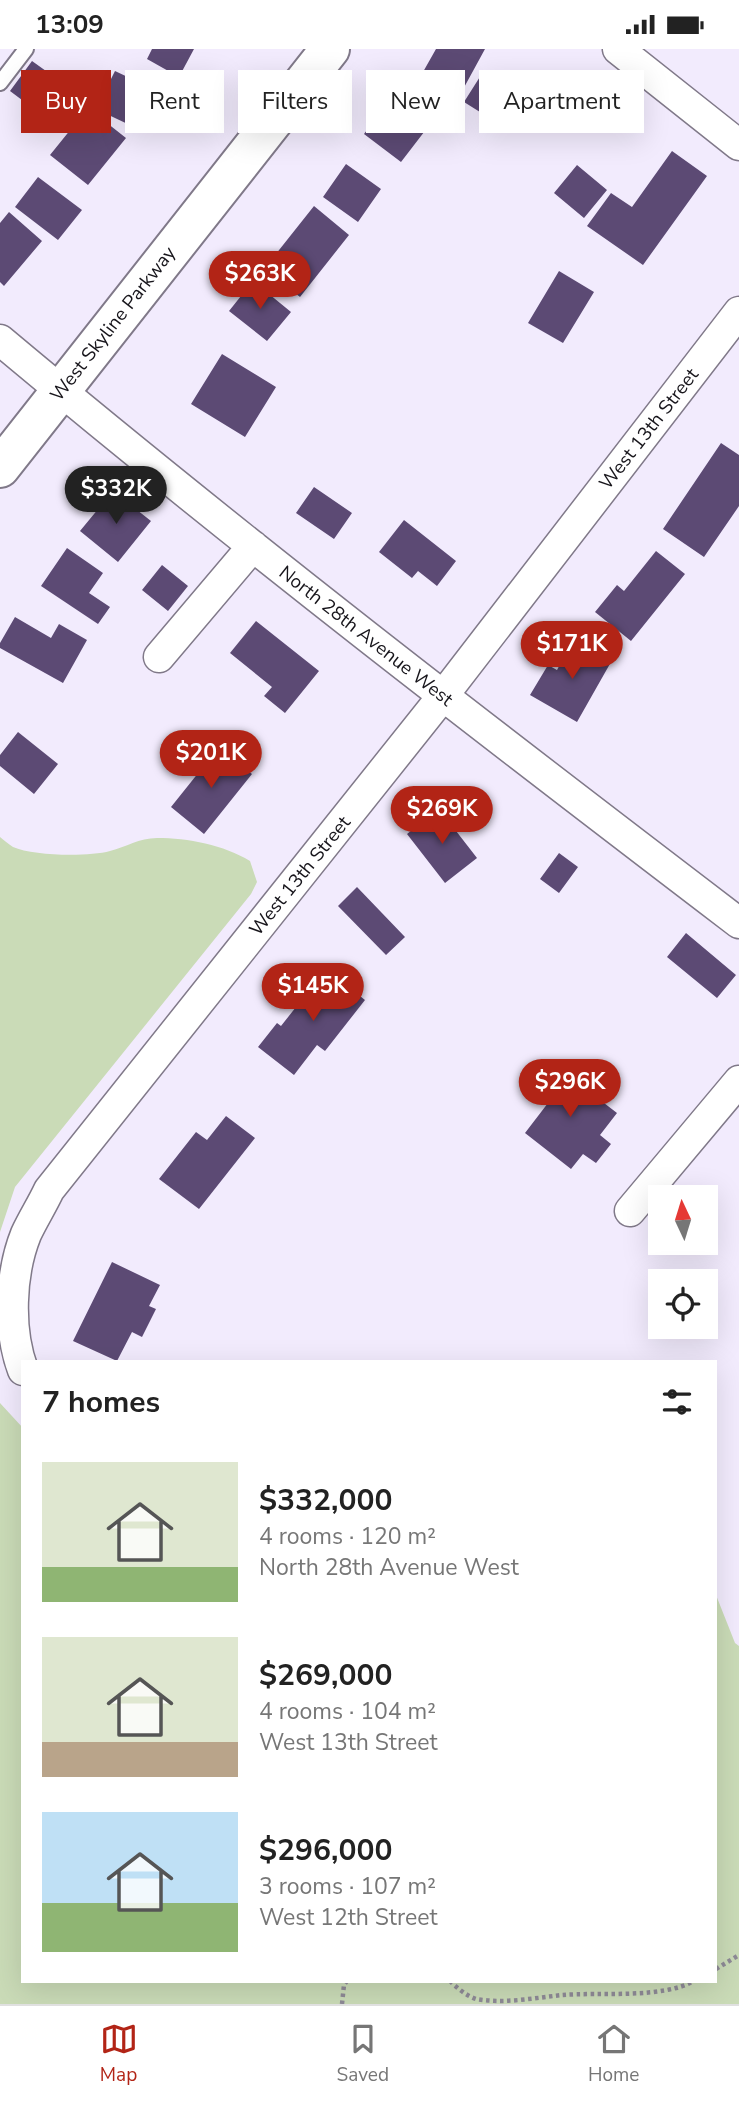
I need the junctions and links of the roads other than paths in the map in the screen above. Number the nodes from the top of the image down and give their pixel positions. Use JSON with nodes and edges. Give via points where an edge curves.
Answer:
{"nodes":[{"id":1,"x":26,"y":49,"type":"edge"},
{"id":2,"x":330,"y":49,"type":"edge"},
{"id":3,"x":618,"y":49,"type":"edge"},
{"id":4,"x":0,"y":83,"type":"edge"},
{"id":5,"x":739,"y":145,"type":"edge"},
{"id":6,"x":739,"y":312,"type":"edge"},
{"id":7,"x":0,"y":341,"type":"edge"},
{"id":8,"x":60,"y":391,"type":"junction"},
{"id":9,"x":0,"y":468,"type":"edge"},
{"id":10,"x":253,"y":547,"type":"junction"},
{"id":11,"x":159,"y":657,"type":"dead end"},
{"id":12,"x":442,"y":697,"type":"junction"},
{"id":13,"x":739,"y":923,"type":"edge"},
{"id":14,"x":739,"y":1081,"type":"edge"},
{"id":15,"x":630,"y":1211,"type":"dead end"},
{"id":16,"x":21,"y":1365,"type":"edge"}],
"edges":[{"from":1,"to":4,"type":"lane"},
{"from":2,"to":8,"type":"street","name":"West Skyline Parkway"},
{"from":3,"to":5,"type":"street"},
{"from":6,"to":12,"type":"street","name":"West 13th Street"},
{"from":7,"to":8,"type":"street","name":"North 28th Avenue West"},
{"from":8,"to":9,"type":"street","name":"West Skyline Parkway"},
{"from":8,"to":10,"type":"street","name":"North 28th Avenue West"},
{"from":10,"to":11,"type":"street"},
{"from":10,"to":12,"type":"street","name":"North 28th Avenue West"},
{"from":12,"to":13,"type":"street","name":"North 28th Avenue West"},
{"from":12,"to":16,"type":"street","name":"West 13th Street","via":[[50,1191],[26,1235],[18,1261],[14,1322]]},
{"from":14,"to":15,"type":"street"}]}
